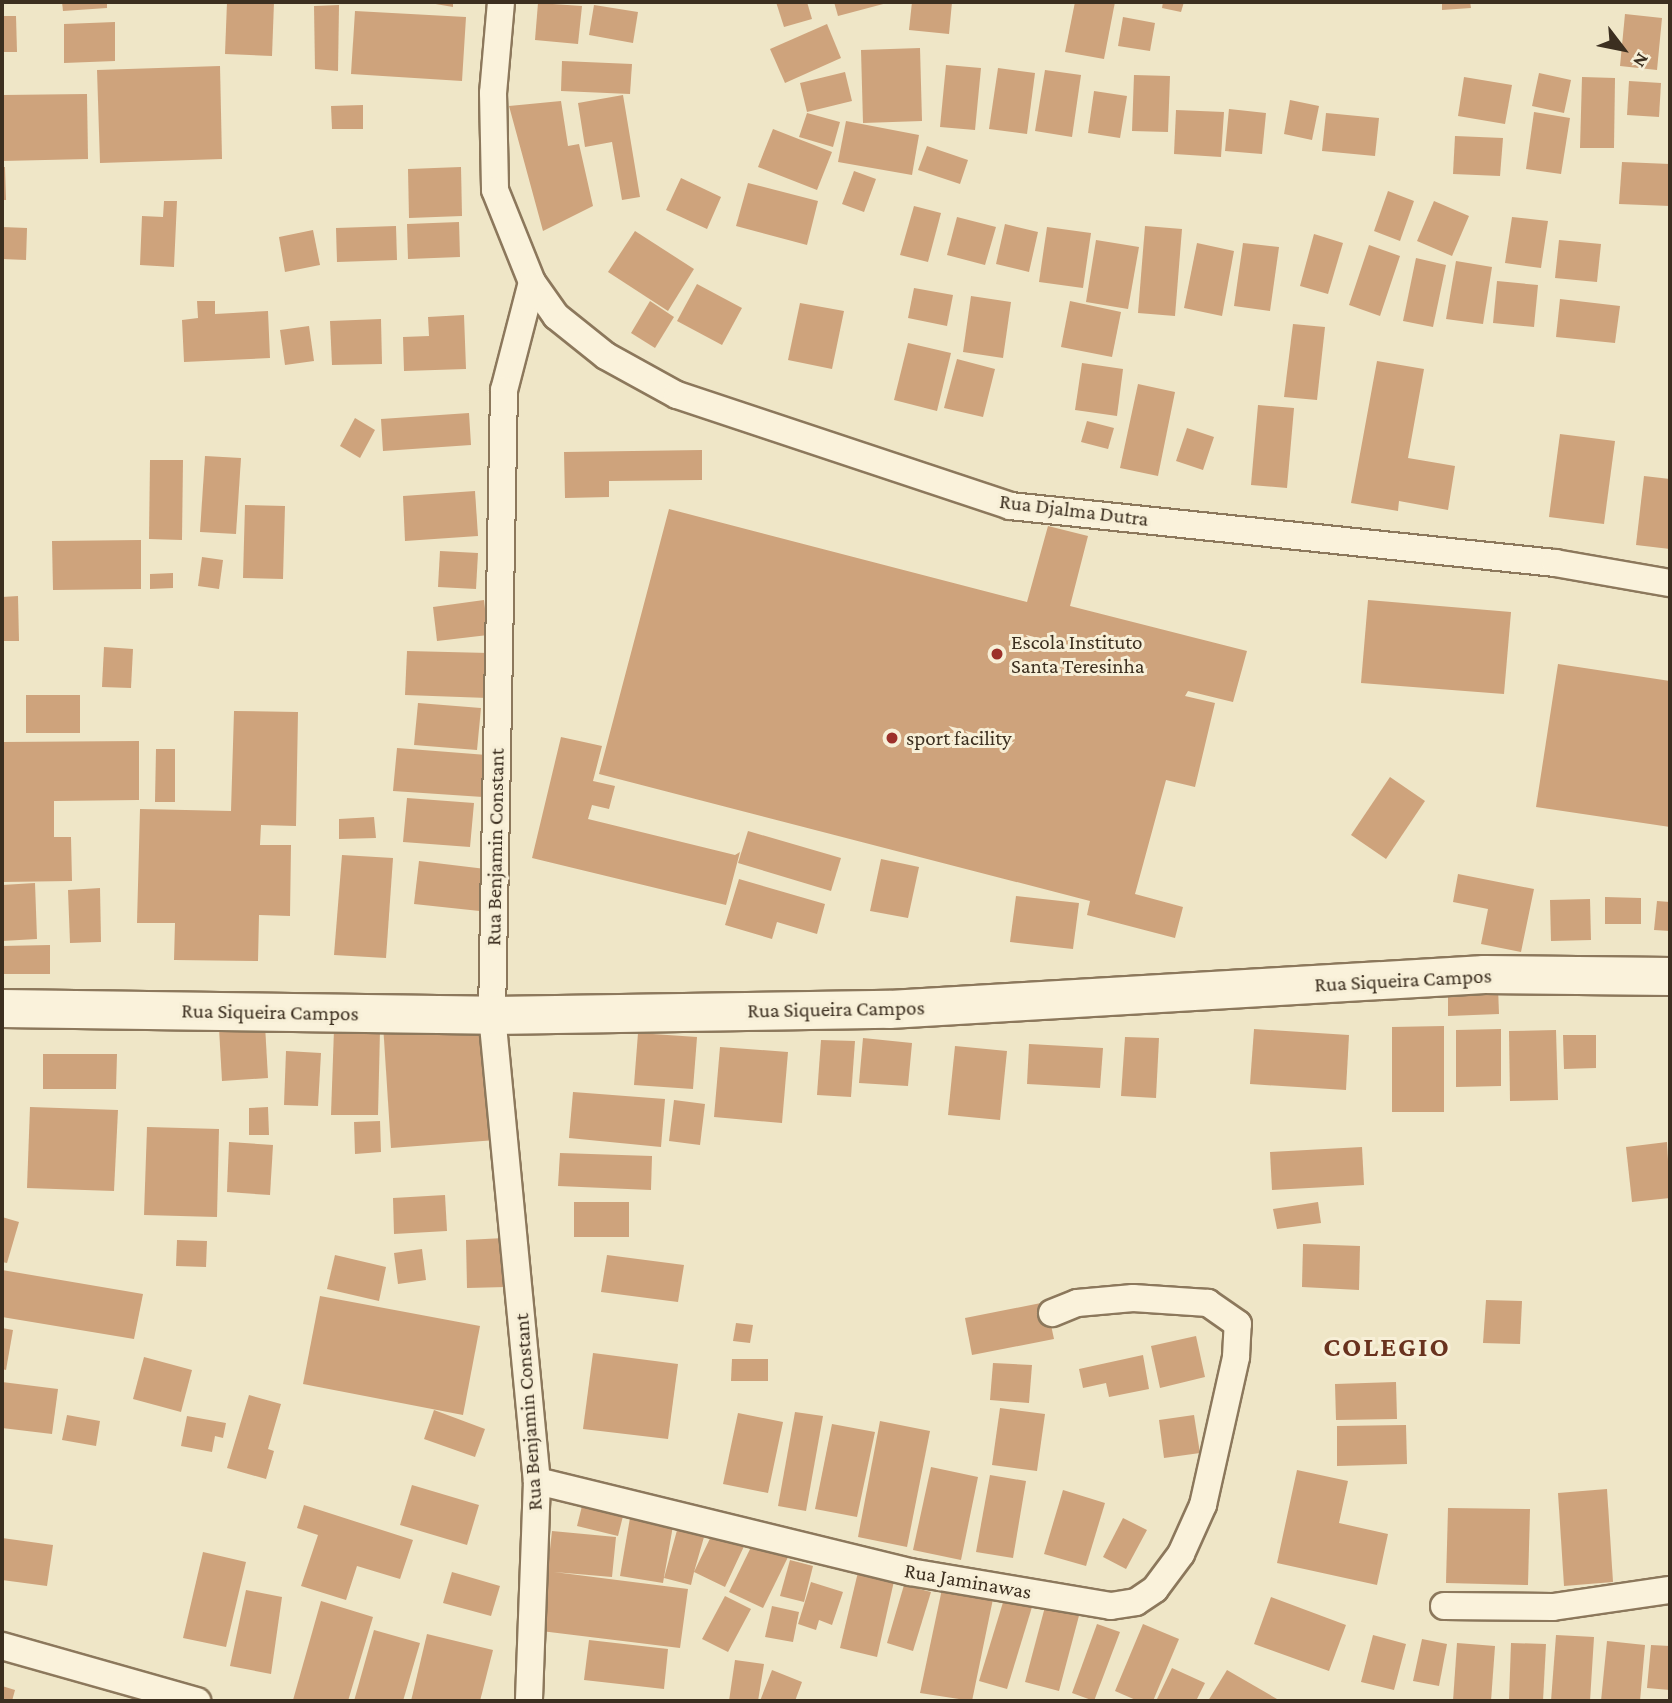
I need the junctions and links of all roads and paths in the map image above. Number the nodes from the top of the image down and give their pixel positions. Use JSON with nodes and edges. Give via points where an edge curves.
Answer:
{"nodes":[{"id":1,"x":501,"y":2,"type":"edge"},
{"id":2,"x":532,"y":282,"type":"junction"},
{"id":3,"x":1670,"y":583,"type":"edge"},
{"id":4,"x":1670,"y":975,"type":"edge"},
{"id":5,"x":2,"y":1008,"type":"edge"},
{"id":6,"x":492,"y":1015,"type":"junction"},
{"id":7,"x":1052,"y":1313,"type":"dead end"},
{"id":8,"x":537,"y":1481,"type":"junction"},
{"id":9,"x":1670,"y":1590,"type":"edge"},
{"id":10,"x":1444,"y":1606,"type":"dead end"},
{"id":11,"x":2,"y":1646,"type":"edge"},
{"id":12,"x":197,"y":1701,"type":"edge"},
{"id":13,"x":529,"y":1701,"type":"edge"}],
"edges":[{"from":1,"to":2,"type":"street","via":[[492,93],[495,190]]},
{"from":2,"to":3,"type":"street","name":"Rua Djalma Dutra","via":[[556,316],[607,356],[677,395],[1010,506],[1555,563]]},
{"from":2,"to":6,"type":"street","name":"Rua Benjamin Constant","via":[[504,390]]},
{"from":4,"to":6,"type":"street","name":"Rua Siqueira Campos","via":[[1484,974],[889,1009]]},
{"from":5,"to":6,"type":"street","name":"Rua Siqueira Campos"},
{"from":6,"to":8,"type":"street","name":"Rua Benjamin Constant"},
{"from":7,"to":8,"type":"street","name":"Rua Jaminawas","via":[[1076,1303],[1133,1298],[1208,1303],[1238,1324],[1236,1357],[1203,1505],[1181,1554],[1155,1589],[1136,1602],[1111,1606],[910,1572]]},
{"from":8,"to":13,"type":"street","name":"Rua Benjamin Constant"},
{"from":9,"to":10,"type":"street","via":[[1553,1606]]},
{"from":11,"to":12,"type":"street"}]}
